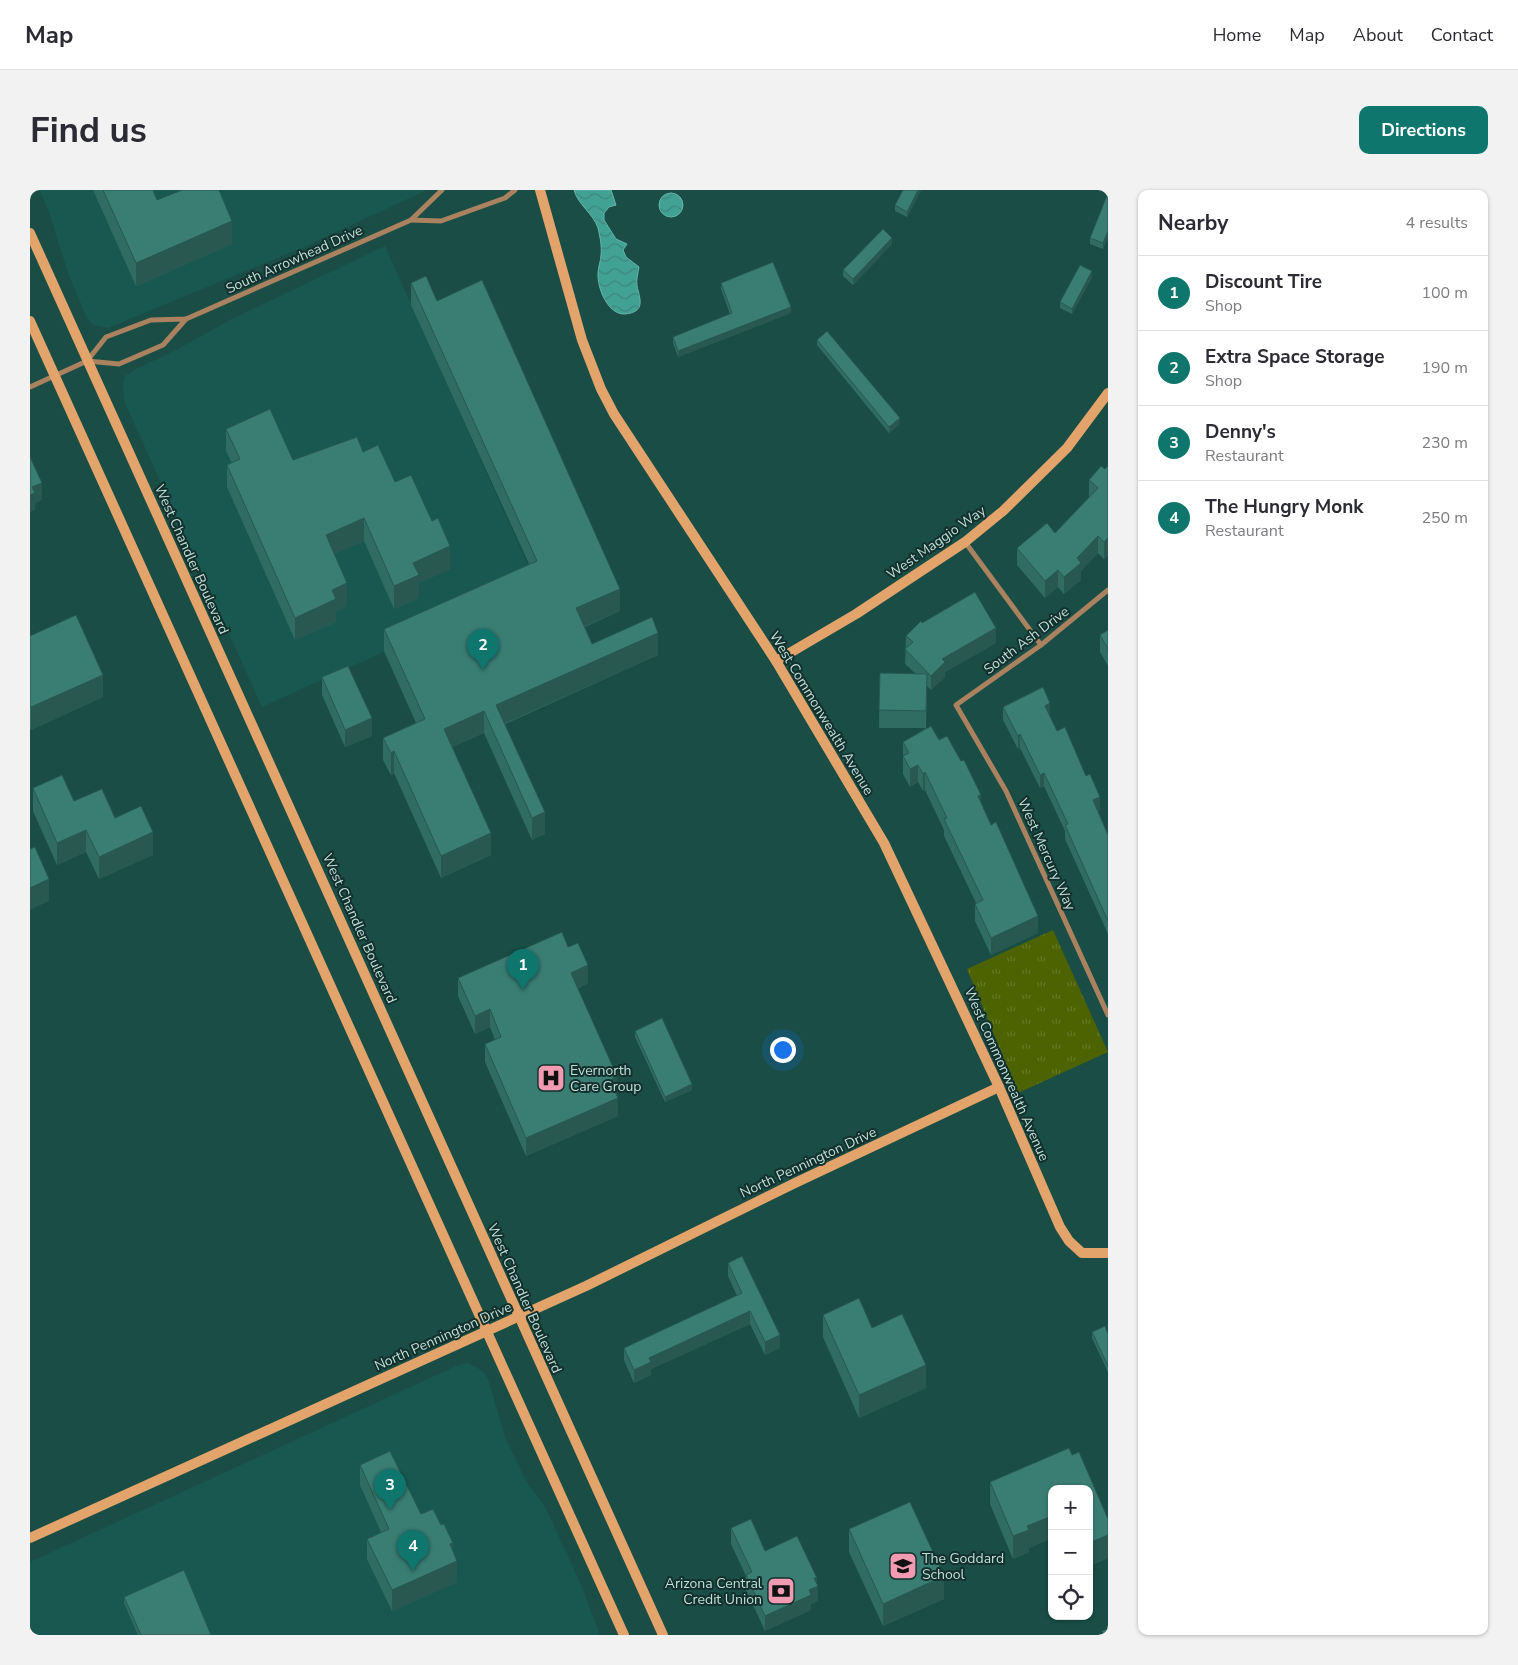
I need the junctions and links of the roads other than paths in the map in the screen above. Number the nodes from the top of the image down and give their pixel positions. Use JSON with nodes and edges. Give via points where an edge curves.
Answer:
{"nodes":[{"id":1,"x":442,"y":190,"type":"edge"},
{"id":2,"x":515,"y":190,"type":"edge"},
{"id":3,"x":540,"y":190,"type":"edge"},
{"id":4,"x":411,"y":220,"type":"junction"},
{"id":5,"x":30,"y":233,"type":"edge"},
{"id":6,"x":186,"y":319,"type":"junction"},
{"id":7,"x":30,"y":321,"type":"edge"},
{"id":8,"x":87,"y":361,"type":"junction"},
{"id":9,"x":55,"y":376,"type":"junction"},
{"id":10,"x":30,"y":387,"type":"edge"},
{"id":11,"x":1108,"y":393,"type":"edge"},
{"id":12,"x":965,"y":542,"type":"junction"},
{"id":13,"x":1108,"y":590,"type":"edge"},
{"id":14,"x":1041,"y":645,"type":"junction"},
{"id":15,"x":776,"y":661,"type":"junction"},
{"id":16,"x":956,"y":706,"type":"joint"},
{"id":17,"x":1108,"y":1015,"type":"edge"},
{"id":18,"x":999,"y":1087,"type":"junction"},
{"id":19,"x":1108,"y":1253,"type":"edge"},
{"id":20,"x":518,"y":1317,"type":"junction"},
{"id":21,"x":486,"y":1332,"type":"junction"},
{"id":22,"x":30,"y":1538,"type":"edge"},
{"id":23,"x":624,"y":1635,"type":"edge"},
{"id":24,"x":663,"y":1635,"type":"edge"}],
"edges":[{"from":1,"to":4,"type":"street","name":"South Arrowhead Drive"},
{"from":2,"to":4,"type":"street","name":"South Arrowhead Drive","via":[[505,198],[441,221]]},
{"from":3,"to":15,"type":"main road","name":"West Commonwealth Avenue","via":[[582,340],[605,398]]},
{"from":4,"to":6,"type":"street","name":"South Arrowhead Drive"},
{"from":5,"to":8,"type":"main road","name":"West Chandler Boulevard"},
{"from":6,"to":8,"type":"street","name":"South Arrowhead Drive","via":[[151,320],[106,337]]},
{"from":6,"to":8,"type":"street","name":"South Arrowhead Drive","via":[[163,345],[119,364]]},
{"from":7,"to":9,"type":"main road"},
{"from":8,"to":9,"type":"street","name":"South Arrowhead Drive"},
{"from":8,"to":20,"type":"main road","name":"West Chandler Boulevard","via":[[349,936]]},
{"from":9,"to":10,"type":"street","name":"South Arrowhead Drive"},
{"from":9,"to":21,"type":"main road"},
{"from":11,"to":12,"type":"main road","name":"West Maggio Way","via":[[1067,448],[1034,482]]},
{"from":12,"to":14,"type":"street"},
{"from":12,"to":15,"type":"main road","name":"West Maggio Way","via":[[856,614]]},
{"from":13,"to":14,"type":"street","name":"South Ash Drive"},
{"from":14,"to":16,"type":"street","name":"South Ash Drive"},
{"from":15,"to":18,"type":"main road","name":"West Commonwealth Avenue","via":[[884,843]]},
{"from":16,"to":17,"type":"street","name":"West Mercury Way","via":[[1006,791]]},
{"from":18,"to":19,"type":"main road","name":"West Commonwealth Avenue","via":[[1060,1227],[1082,1253]]},
{"from":18,"to":20,"type":"main road","name":"North Pennington Drive"},
{"from":20,"to":21,"type":"main road","name":"North Pennington Drive"},
{"from":20,"to":24,"type":"main road","name":"West Chandler Boulevard"},
{"from":21,"to":22,"type":"main road","name":"North Pennington Drive"},
{"from":21,"to":23,"type":"main road"}]}
